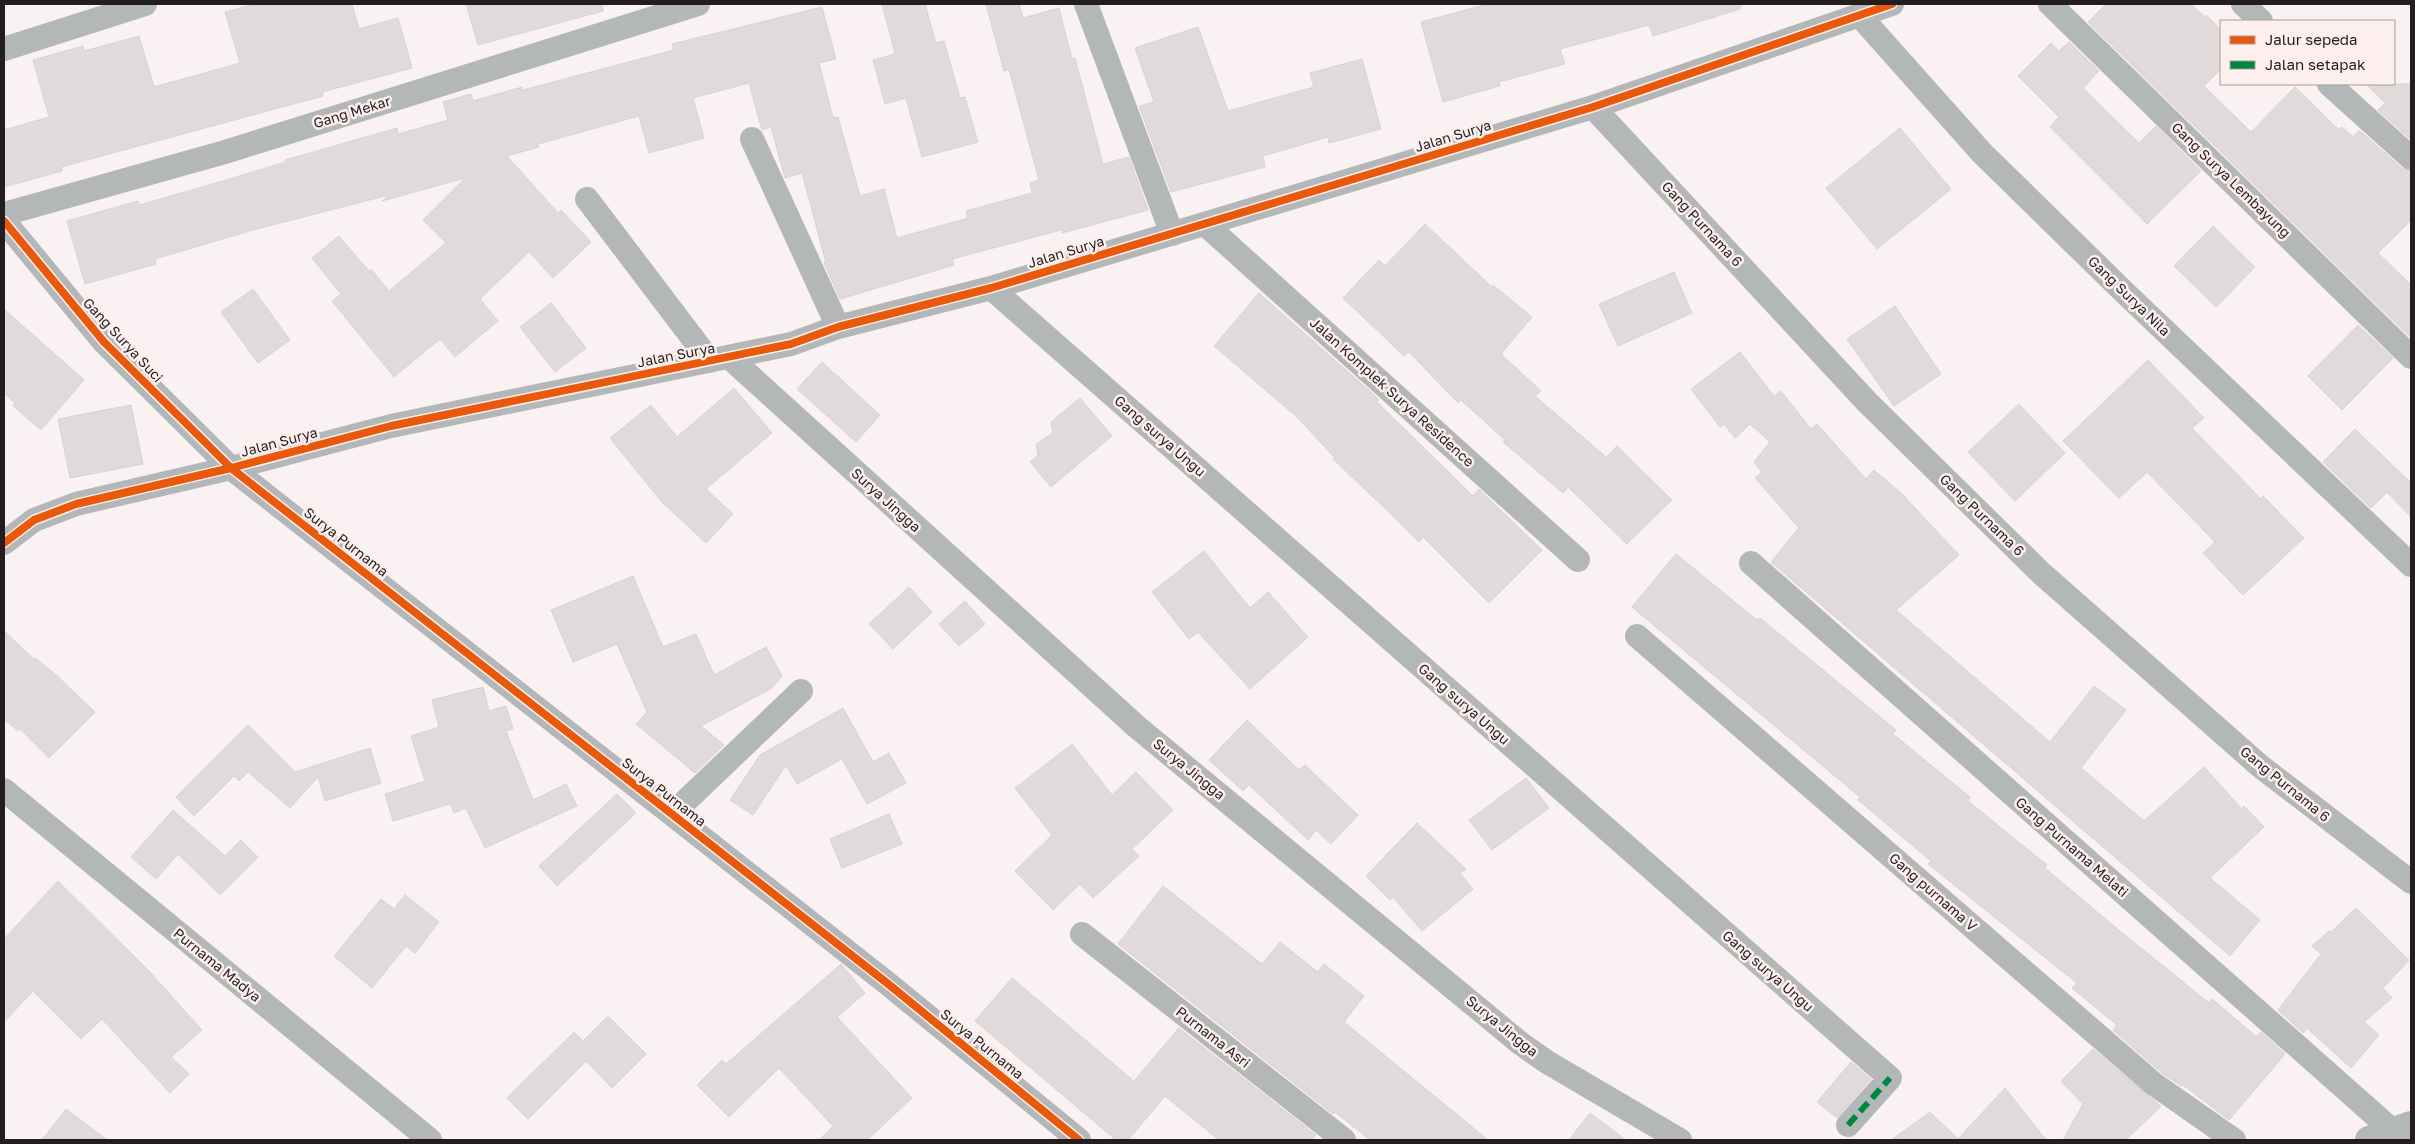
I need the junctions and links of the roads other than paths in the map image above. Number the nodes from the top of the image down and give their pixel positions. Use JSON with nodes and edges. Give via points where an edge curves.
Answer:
{"nodes":[{"id":1,"x":145,"y":4,"type":"edge"},
{"id":2,"x":698,"y":4,"type":"edge"},
{"id":3,"x":1086,"y":4,"type":"edge"},
{"id":4,"x":1892,"y":4,"type":"edge"},
{"id":5,"x":2050,"y":4,"type":"edge"},
{"id":6,"x":2243,"y":4,"type":"edge"},
{"id":7,"x":84,"y":13,"type":"edge"},
{"id":8,"x":1858,"y":15,"type":"junction"},
{"id":9,"x":2260,"y":20,"type":"edge"},
{"id":10,"x":4,"y":49,"type":"edge"},
{"id":11,"x":2330,"y":85,"type":"edge"},
{"id":12,"x":1593,"y":106,"type":"junction"},
{"id":13,"x":752,"y":139,"type":"dead end"},
{"id":14,"x":2411,"y":158,"type":"edge"},
{"id":15,"x":587,"y":199,"type":"dead end"},
{"id":16,"x":4,"y":214,"type":"edge"},
{"id":17,"x":4,"y":221,"type":"edge"},
{"id":18,"x":1206,"y":225,"type":"junction"},
{"id":19,"x":1172,"y":234,"type":"junction"},
{"id":20,"x":991,"y":288,"type":"junction"},
{"id":21,"x":838,"y":327,"type":"junction"},
{"id":22,"x":2411,"y":357,"type":"edge"},
{"id":23,"x":720,"y":359,"type":"junction"},
{"id":24,"x":231,"y":468,"type":"junction"},
{"id":25,"x":4,"y":543,"type":"edge"},
{"id":26,"x":1578,"y":560,"type":"dead end"},
{"id":27,"x":1751,"y":563,"type":"dead end"},
{"id":28,"x":2411,"y":564,"type":"edge"},
{"id":29,"x":1637,"y":636,"type":"dead end"},
{"id":30,"x":801,"y":691,"type":"dead end"},
{"id":31,"x":4,"y":790,"type":"edge"},
{"id":32,"x":672,"y":814,"type":"junction"},
{"id":33,"x":2411,"y":882,"type":"edge"},
{"id":34,"x":1082,"y":934,"type":"dead end"},
{"id":35,"x":1848,"y":1125,"type":"dead end"},
{"id":36,"x":2393,"y":1134,"type":"edge"},
{"id":37,"x":430,"y":1140,"type":"edge"},
{"id":38,"x":1079,"y":1140,"type":"edge"},
{"id":39,"x":1344,"y":1140,"type":"edge"},
{"id":40,"x":1680,"y":1140,"type":"edge"},
{"id":41,"x":2234,"y":1140,"type":"edge"}],
"edges":[{"from":1,"to":7,"type":"street"},
{"from":2,"to":16,"type":"street","name":"Gang Mekar","via":[[226,152]]},
{"from":3,"to":19,"type":"street"},
{"from":4,"to":8,"type":"street","name":"Jalan Surya"},
{"from":5,"to":22,"type":"street","name":"Gang Surya Lembayung"},
{"from":6,"to":9,"type":"street"},
{"from":7,"to":10,"type":"street"},
{"from":8,"to":12,"type":"street","name":"Jalan Surya"},
{"from":8,"to":28,"type":"street","name":"Gang Surya Nila","via":[[1982,152],[2131,299]]},
{"from":11,"to":14,"type":"street"},
{"from":12,"to":18,"type":"street","name":"Jalan Surya"},
{"from":12,"to":33,"type":"street","name":"Gang Purnama 6","via":[[1867,402],[2041,573],[2260,766]]},
{"from":13,"to":21,"type":"street"},
{"from":15,"to":23,"type":"street","name":"Surya Jingga"},
{"from":17,"to":24,"type":"street","name":"Gang Surya Suci","via":[[104,342]]},
{"from":18,"to":19,"type":"street","name":"Jalan Surya"},
{"from":18,"to":26,"type":"street","name":"Jalan Komplek Surya Residence"},
{"from":19,"to":20,"type":"street","name":"Jalan Surya"},
{"from":20,"to":21,"type":"street","name":"Jalan Surya"},
{"from":20,"to":35,"type":"street","name":"Gang surya Ungu","via":[[1890,1078]]},
{"from":21,"to":23,"type":"street","name":"Jalan Surya","via":[[791,344]]},
{"from":23,"to":24,"type":"street","name":"Jalan Surya","via":[[391,426]]},
{"from":23,"to":40,"type":"street","name":"Surya Jingga","via":[[1137,727],[1490,1017],[1547,1062]]},
{"from":24,"to":25,"type":"street","name":"Jalan Surya","via":[[76,504],[34,520]]},
{"from":24,"to":32,"type":"street","name":"Surya Purnama"},
{"from":27,"to":36,"type":"street","name":"Gang Purnama Melati"},
{"from":29,"to":41,"type":"street","name":"Gang purnama V","via":[[2154,1084]]},
{"from":30,"to":32,"type":"street"},
{"from":31,"to":37,"type":"street","name":"Purnama Madya"},
{"from":32,"to":38,"type":"street","name":"Surya Purnama","via":[[887,983]]},
{"from":34,"to":39,"type":"street","name":"Purnama Asri"}]}
